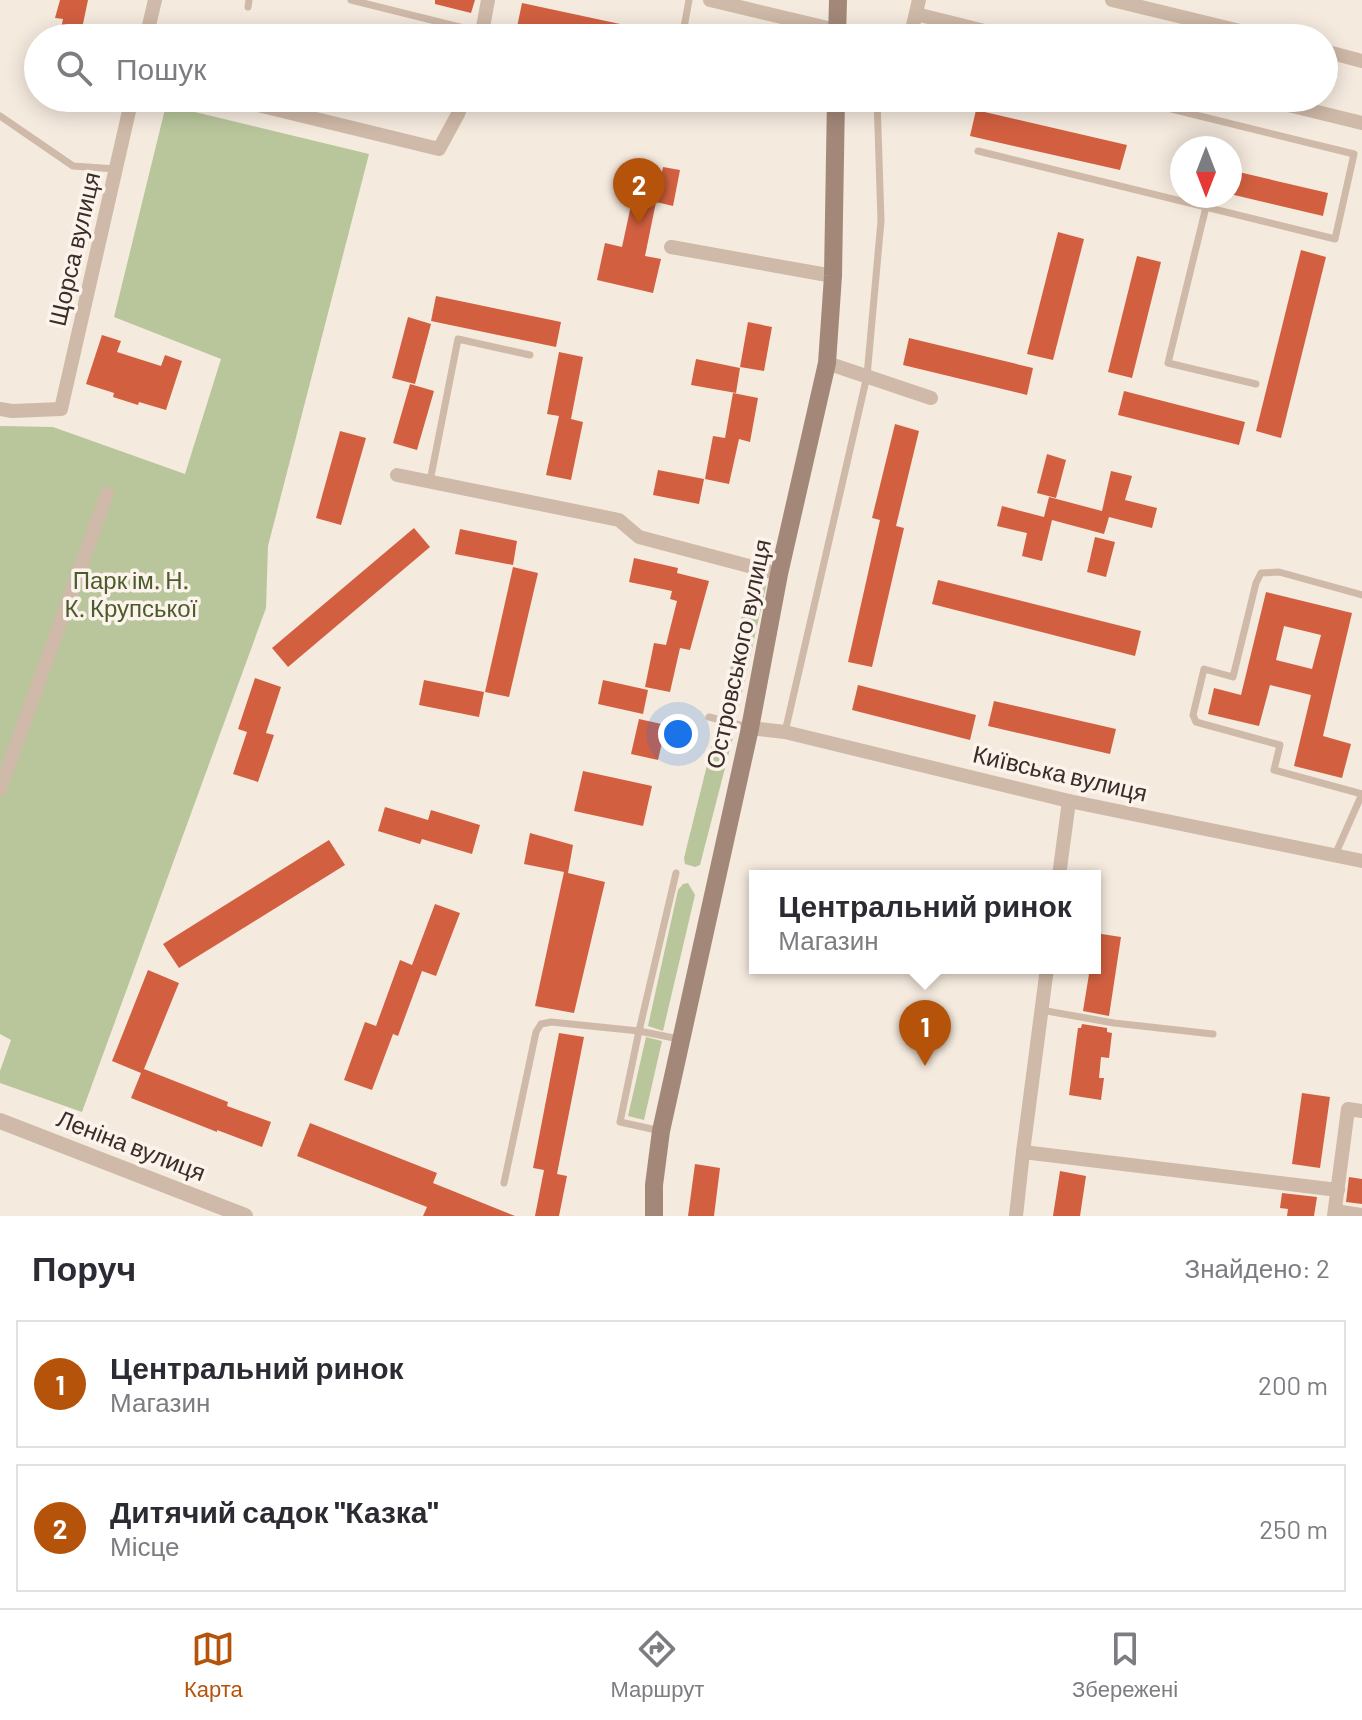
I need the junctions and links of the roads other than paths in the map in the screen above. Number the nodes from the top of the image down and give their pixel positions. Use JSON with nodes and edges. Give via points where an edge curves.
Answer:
{"nodes":[{"id":1,"x":155,"y":0,"type":"edge"},
{"id":2,"x":351,"y":0,"type":"edge"},
{"id":3,"x":488,"y":0,"type":"edge"},
{"id":4,"x":689,"y":0,"type":"edge"},
{"id":5,"x":710,"y":0,"type":"edge"},
{"id":6,"x":838,"y":0,"type":"edge"},
{"id":7,"x":1112,"y":0,"type":"edge"},
{"id":8,"x":917,"y":7,"type":"edge"},
{"id":9,"x":149,"y":24,"type":"edge"},
{"id":10,"x":440,"y":24,"type":"edge"},
{"id":11,"x":483,"y":24,"type":"edge"},
{"id":12,"x":685,"y":24,"type":"edge"},
{"id":13,"x":800,"y":24,"type":"edge"},
{"id":14,"x":837,"y":24,"type":"edge"},
{"id":15,"x":970,"y":24,"type":"edge"},
{"id":16,"x":1211,"y":24,"type":"edge"},
{"id":17,"x":1338,"y":55,"type":"edge"},
{"id":18,"x":1362,"y":61,"type":"edge"},
{"id":19,"x":129,"y":112,"type":"edge"},
{"id":20,"x":287,"y":112,"type":"edge"},
{"id":21,"x":459,"y":112,"type":"edge"},
{"id":22,"x":836,"y":112,"type":"edge"},
{"id":23,"x":877,"y":112,"type":"edge"},
{"id":24,"x":1184,"y":112,"type":"edge"},
{"id":25,"x":1317,"y":112,"type":"edge"},
{"id":26,"x":0,"y":116,"type":"edge"},
{"id":27,"x":1362,"y":123,"type":"edge"},
{"id":28,"x":978,"y":151,"type":"dead end"},
{"id":29,"x":116,"y":169,"type":"junction"},
{"id":30,"x":1170,"y":198,"type":"edge"},
{"id":31,"x":1206,"y":208,"type":"edge"},
{"id":32,"x":1210,"y":208,"type":"edge"},
{"id":33,"x":671,"y":247,"type":"dead end"},
{"id":34,"x":833,"y":276,"type":"junction"},
{"id":35,"x":530,"y":355,"type":"dead end"},
{"id":36,"x":827,"y":363,"type":"junction"},
{"id":37,"x":867,"y":376,"type":"junction"},
{"id":38,"x":1256,"y":384,"type":"dead end"},
{"id":39,"x":931,"y":398,"type":"dead end"},
{"id":40,"x":0,"y":409,"type":"edge"},
{"id":41,"x":397,"y":475,"type":"dead end"},
{"id":42,"x":430,"y":481,"type":"junction"},
{"id":43,"x":107,"y":494,"type":"dead end"},
{"id":44,"x":779,"y":574,"type":"junction"},
{"id":45,"x":1362,"y":595,"type":"edge"},
{"id":46,"x":709,"y":717,"type":"dead end"},
{"id":47,"x":750,"y":728,"type":"junction"},
{"id":48,"x":785,"y":732,"type":"junction"},
{"id":49,"x":0,"y":789,"type":"edge"},
{"id":50,"x":1362,"y":794,"type":"edge"},
{"id":51,"x":1069,"y":801,"type":"junction"},
{"id":52,"x":1335,"y":855,"type":"junction"},
{"id":53,"x":1362,"y":861,"type":"edge"},
{"id":54,"x":1060,"y":870,"type":"edge"},
{"id":55,"x":676,"y":873,"type":"dead end"},
{"id":56,"x":1046,"y":974,"type":"edge"},
{"id":57,"x":1041,"y":1010,"type":"junction"},
{"id":58,"x":639,"y":1031,"type":"junction"},
{"id":59,"x":1213,"y":1034,"type":"dead end"},
{"id":60,"x":681,"y":1039,"type":"junction"},
{"id":61,"x":1362,"y":1111,"type":"edge"},
{"id":62,"x":0,"y":1121,"type":"edge"},
{"id":63,"x":661,"y":1131,"type":"junction"},
{"id":64,"x":1023,"y":1152,"type":"junction"},
{"id":65,"x":504,"y":1183,"type":"dead end"},
{"id":66,"x":1338,"y":1190,"type":"junction"},
{"id":67,"x":1335,"y":1214,"type":"edge"},
{"id":68,"x":1362,"y":1215,"type":"edge"},
{"id":69,"x":245,"y":1216,"type":"edge"},
{"id":70,"x":654,"y":1216,"type":"edge"},
{"id":71,"x":1016,"y":1216,"type":"edge"}],
"edges":[{"from":1,"to":9,"type":"street"},
{"from":2,"to":10,"type":"lane"},
{"from":3,"to":11,"type":"street"},
{"from":4,"to":12,"type":"lane"},
{"from":5,"to":13,"type":"street"},
{"from":6,"to":14,"type":"main road"},
{"from":7,"to":16,"type":"street"},
{"from":8,"to":15,"type":"street"},
{"from":17,"to":18,"type":"street"},
{"from":19,"to":29,"type":"street","name":"Щорса вулиця"},
{"from":20,"to":21,"type":"street","via":[[439,149]]},
{"from":22,"to":34,"type":"main road","name":"Островського вулиця"},
{"from":23,"to":37,"type":"lane","via":[[881,221]]},
{"from":24,"to":32,"type":"lane","via":[[1354,154],[1335,239]]},
{"from":25,"to":27,"type":"street"},
{"from":26,"to":29,"type":"lane","via":[[73,166]]},
{"from":28,"to":30,"type":"lane"},
{"from":29,"to":40,"type":"street","name":"Щорса вулиця","via":[[61,409]]},
{"from":31,"to":38,"type":"lane","via":[[1168,363]]},
{"from":33,"to":34,"type":"street"},
{"from":34,"to":36,"type":"main road","name":"Островського вулиця"},
{"from":35,"to":42,"type":"lane","via":[[458,339]]},
{"from":36,"to":37,"type":"street"},
{"from":36,"to":44,"type":"main road","name":"Островського вулиця"},
{"from":37,"to":39,"type":"street"},
{"from":37,"to":48,"type":"lane"},
{"from":41,"to":42,"type":"street"},
{"from":42,"to":44,"type":"street","via":[[619,520],[639,537]]},
{"from":43,"to":49,"type":"street"},
{"from":44,"to":47,"type":"main road","name":"Островського вулиця"},
{"from":45,"to":50,"type":"lane","via":[[1279,572],[1261,573],[1233,677],[1204,669],[1193,715],[1196,722],[1280,745],[1274,770]]},
{"from":46,"to":47,"type":"lane"},
{"from":47,"to":48,"type":"street","name":"Київська вулиця"},
{"from":47,"to":60,"type":"main road","name":"Островського вулиця"},
{"from":48,"to":51,"type":"street","name":"Київська вулиця"},
{"from":50,"to":52,"type":"lane"},
{"from":51,"to":52,"type":"street","name":"Київська вулиця"},
{"from":51,"to":54,"type":"street"},
{"from":52,"to":53,"type":"street","name":"Київська вулиця"},
{"from":55,"to":58,"type":"lane"},
{"from":56,"to":57,"type":"street"},
{"from":57,"to":59,"type":"lane"},
{"from":57,"to":64,"type":"street"},
{"from":58,"to":60,"type":"lane"},
{"from":58,"to":63,"type":"lane","via":[[620,1122]]},
{"from":58,"to":65,"type":"lane","via":[[541,1024]]},
{"from":60,"to":63,"type":"main road","name":"Островського вулиця"},
{"from":61,"to":66,"type":"street","via":[[1348,1109]]},
{"from":62,"to":69,"type":"street","name":"Леніна вулиця"},
{"from":63,"to":70,"type":"main road","name":"Островського вулиця"},
{"from":64,"to":66,"type":"street"},
{"from":64,"to":71,"type":"street"},
{"from":66,"to":67,"type":"street"},
{"from":67,"to":68,"type":"street"}]}
